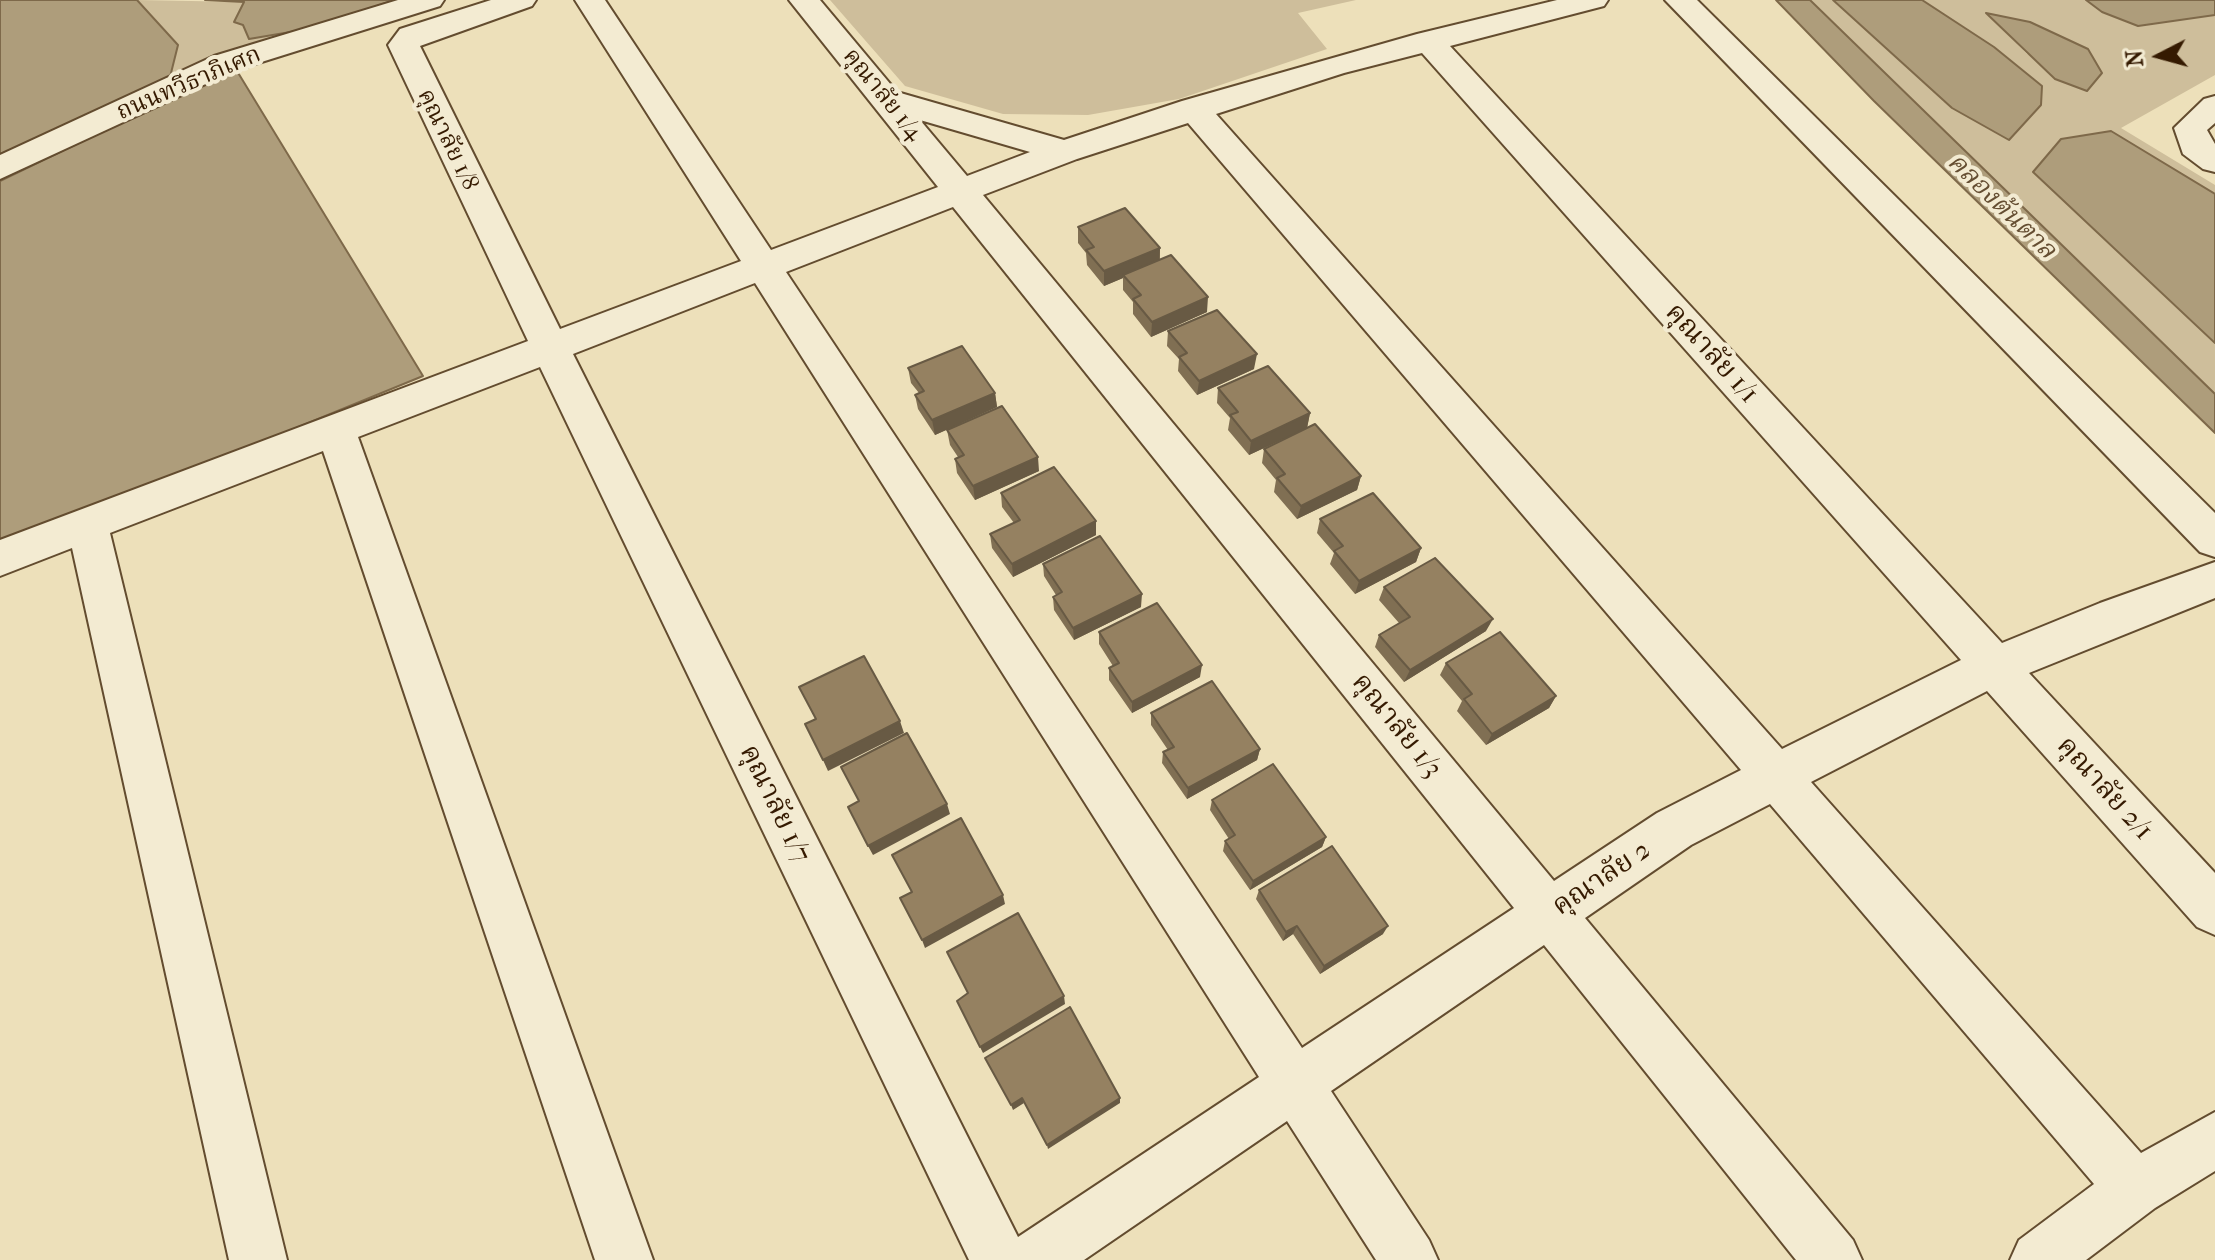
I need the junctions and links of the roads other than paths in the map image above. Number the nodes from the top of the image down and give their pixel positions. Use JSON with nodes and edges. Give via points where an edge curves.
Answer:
{"nodes":[{"id":1,"x":429,"y":0,"type":"edge"},
{"id":2,"x":521,"y":0,"type":"edge"},
{"id":3,"x":590,"y":0,"type":"edge"},
{"id":4,"x":804,"y":0,"type":"edge"},
{"id":5,"x":1593,"y":0,"type":"edge"},
{"id":6,"x":1687,"y":5,"type":"edge"},
{"id":7,"x":1428,"y":41,"type":"junction"},
{"id":8,"x":885,"y":99,"type":"junction"},
{"id":9,"x":2215,"y":106,"type":"edge"},
{"id":10,"x":1193,"y":108,"type":"junction"},
{"id":11,"x":1065,"y":151,"type":"junction"},
{"id":12,"x":2215,"y":161,"type":"edge"},
{"id":13,"x":0,"y":168,"type":"edge"},
{"id":14,"x":960,"y":191,"type":"junction"},
{"id":15,"x":765,"y":265,"type":"junction"},
{"id":16,"x":549,"y":348,"type":"junction"},
{"id":17,"x":335,"y":429,"type":"junction"},
{"id":18,"x":87,"y":524,"type":"junction"},
{"id":19,"x":2215,"y":540,"type":"edge"},
{"id":20,"x":0,"y":558,"type":"edge"},
{"id":21,"x":2215,"y":580,"type":"edge"},
{"id":22,"x":1993,"y":667,"type":"junction"},
{"id":23,"x":1776,"y":775,"type":"junction"},
{"id":24,"x":2215,"y":910,"type":"edge"},
{"id":25,"x":1550,"y":914,"type":"junction"},
{"id":26,"x":1293,"y":1086,"type":"junction"},
{"id":27,"x":2215,"y":1140,"type":"edge"},
{"id":28,"x":2135,"y":1188,"type":"junction"},
{"id":29,"x":258,"y":1260,"type":"edge"},
{"id":30,"x":624,"y":1260,"type":"edge"},
{"id":31,"x":999,"y":1260,"type":"edge"},
{"id":32,"x":1034,"y":1260,"type":"edge"},
{"id":33,"x":1409,"y":1260,"type":"edge"},
{"id":34,"x":1833,"y":1260,"type":"edge"},
{"id":35,"x":2039,"y":1260,"type":"edge"}],
"edges":[{"from":1,"to":13,"type":"street","name":"ถนนทวีธาภิเศก","via":[[225,63]]},
{"from":2,"to":16,"type":"street","name":"คุณาลัย 1/8","via":[[411,36],[404,45]]},
{"from":3,"to":15,"type":"street"},
{"from":4,"to":8,"type":"street","name":"คุณาลัย 1/4"},
{"from":5,"to":7,"type":"street"},
{"from":6,"to":19,"type":"street"},
{"from":7,"to":10,"type":"street"},
{"from":7,"to":22,"type":"street","name":"คุณาลัย 1/1"},
{"from":8,"to":11,"type":"street"},
{"from":8,"to":14,"type":"street","name":"คุณาลัย 1/4"},
{"from":9,"to":12,"type":"street","via":[[2190,128],[2195,146]]},
{"from":10,"to":11,"type":"street"},
{"from":10,"to":23,"type":"street"},
{"from":11,"to":14,"type":"street"},
{"from":14,"to":15,"type":"street"},
{"from":14,"to":25,"type":"street","name":"คุณาลัย 1/3"},
{"from":15,"to":16,"type":"street"},
{"from":15,"to":26,"type":"street"},
{"from":16,"to":17,"type":"street"},
{"from":16,"to":31,"type":"street","name":"คุณาลัย 1/7"},
{"from":17,"to":18,"type":"street"},
{"from":17,"to":30,"type":"street"},
{"from":18,"to":20,"type":"street"},
{"from":18,"to":29,"type":"street"},
{"from":21,"to":22,"type":"street","name":"คุณาลัย 2"},
{"from":22,"to":23,"type":"street","name":"คุณาลัย 2"},
{"from":22,"to":24,"type":"street","name":"คุณาลัย 2/1"},
{"from":23,"to":25,"type":"street","name":"คุณาลัย 2","via":[[1674,829]]},
{"from":23,"to":28,"type":"street"},
{"from":25,"to":26,"type":"street","name":"คุณาลัย 2"},
{"from":25,"to":34,"type":"street","name":"คุณาลัย 1/3"},
{"from":26,"to":32,"type":"street","name":"คุณาลัย 2"},
{"from":26,"to":33,"type":"street"},
{"from":27,"to":28,"type":"street"},
{"from":28,"to":35,"type":"street"}]}
